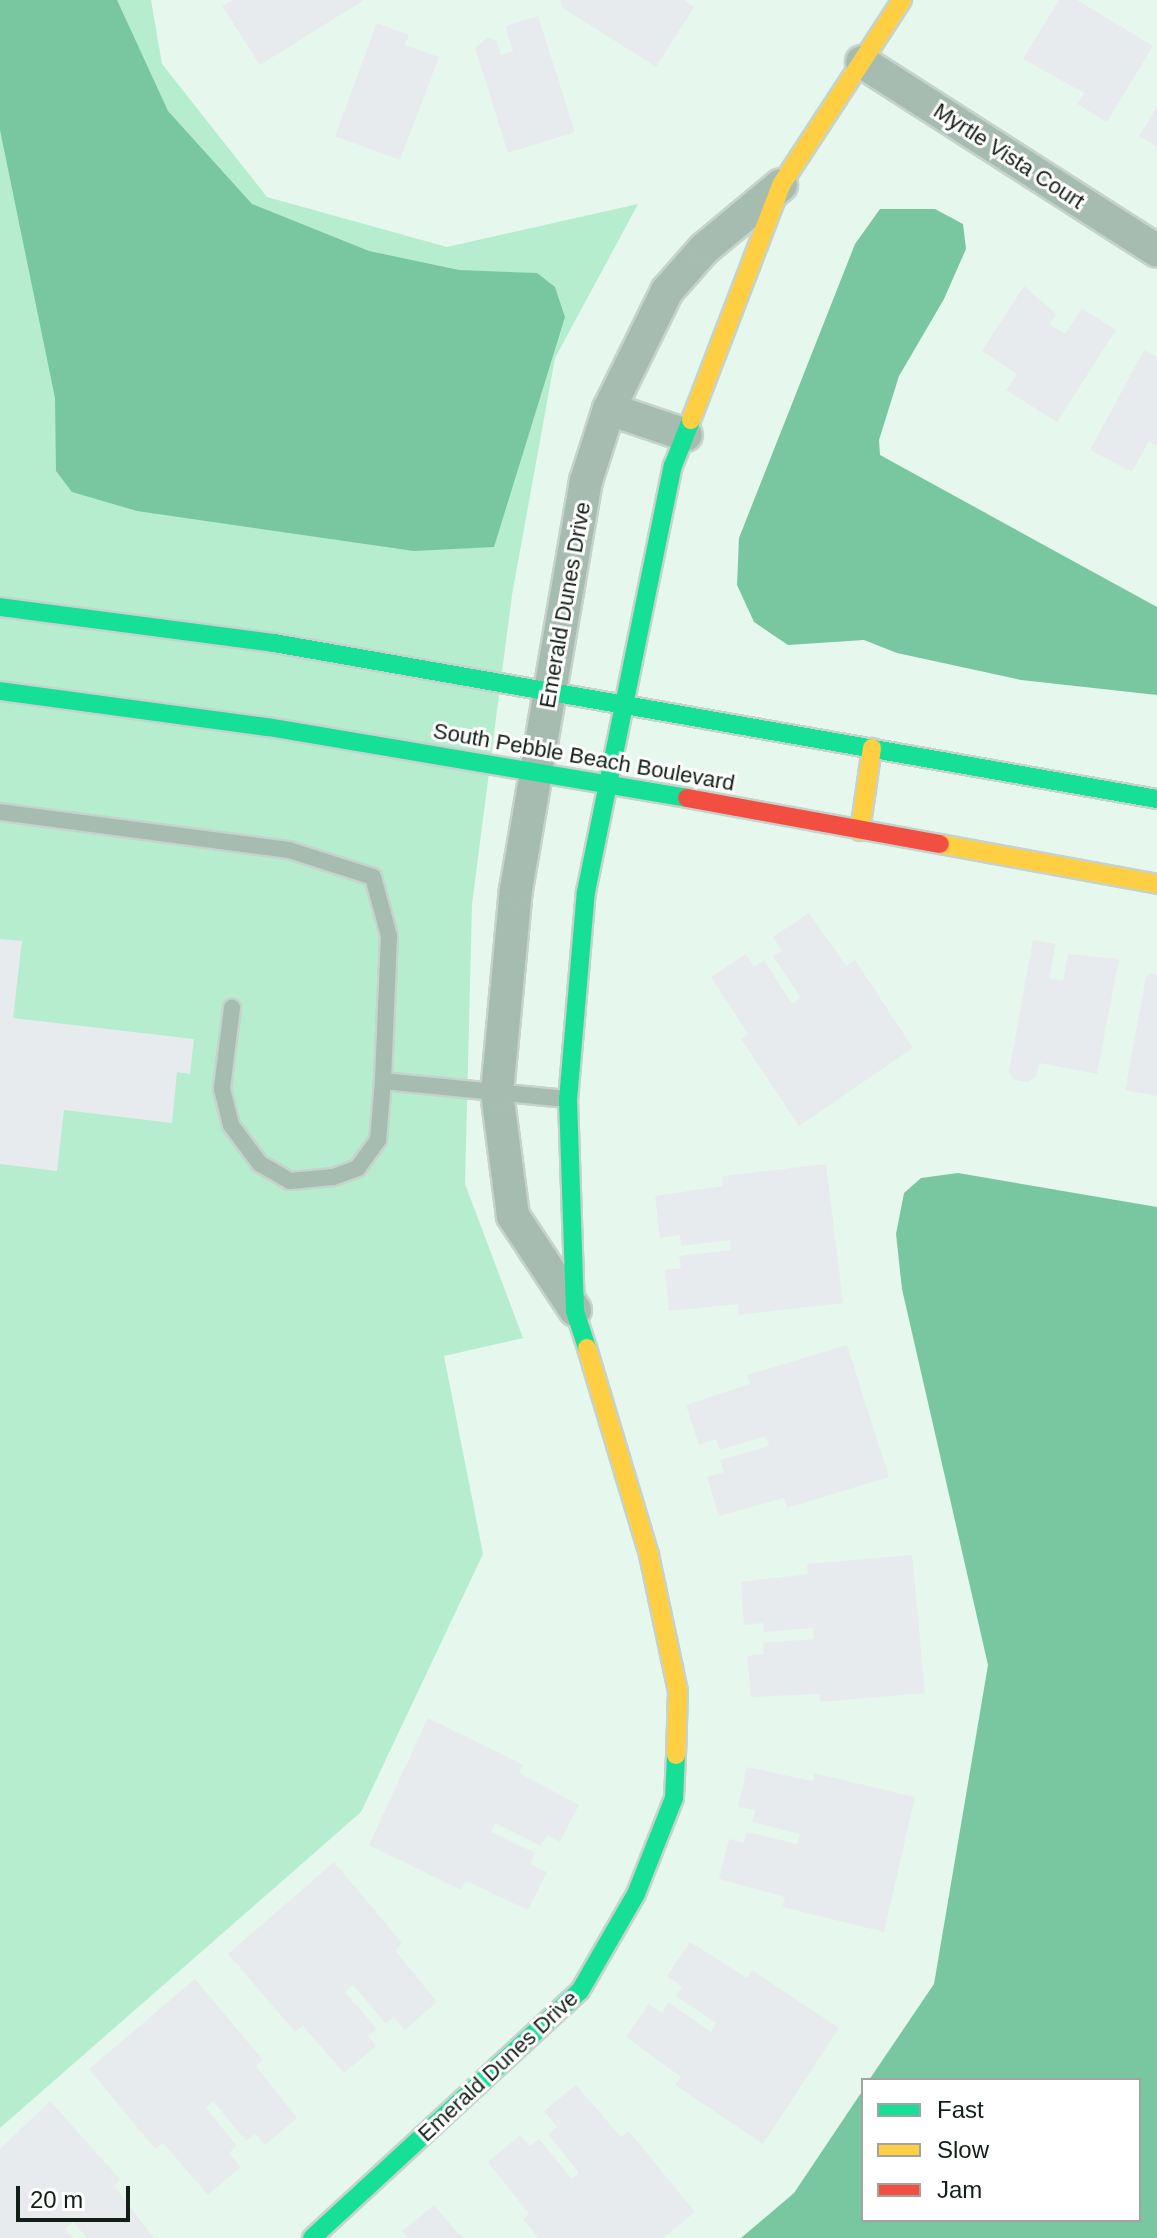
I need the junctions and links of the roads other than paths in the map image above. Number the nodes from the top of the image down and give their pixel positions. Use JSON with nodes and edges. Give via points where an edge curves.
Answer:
{"nodes":[{"id":1,"x":902,"y":0,"type":"edge"},
{"id":2,"x":862,"y":62,"type":"junction"},
{"id":3,"x":781,"y":185,"type":"junction"},
{"id":4,"x":1157,"y":251,"type":"edge"},
{"id":5,"x":609,"y":409,"type":"junction"},
{"id":6,"x":686,"y":435,"type":"junction"},
{"id":7,"x":0,"y":607,"type":"edge"},
{"id":8,"x":0,"y":691,"type":"edge"},
{"id":9,"x":550,"y":692,"type":"junction"},
{"id":10,"x":624,"y":705,"type":"junction"},
{"id":11,"x":872,"y":748,"type":"junction"},
{"id":12,"x":537,"y":772,"type":"junction"},
{"id":13,"x":608,"y":784,"type":"junction"},
{"id":14,"x":1157,"y":799,"type":"edge"},
{"id":15,"x":0,"y":812,"type":"edge"},
{"id":16,"x":860,"y":831,"type":"junction"},
{"id":17,"x":1157,"y":884,"type":"edge"},
{"id":18,"x":232,"y":1008,"type":"dead end"},
{"id":19,"x":383,"y":1081,"type":"junction"},
{"id":20,"x":497,"y":1093,"type":"junction"},
{"id":21,"x":568,"y":1100,"type":"junction"},
{"id":22,"x":575,"y":1310,"type":"junction"},
{"id":23,"x":312,"y":2238,"type":"edge"}],
"edges":[{"from":1,"to":2,"type":"street","name":"Emerald Dunes Drive"},
{"from":2,"to":3,"type":"street","name":"Emerald Dunes Drive"},
{"from":2,"to":4,"type":"street","name":"Myrtle Vista Court"},
{"from":3,"to":5,"type":"street","name":"Emerald Dunes Drive","via":[[704,249],[667,291]]},
{"from":3,"to":6,"type":"street","name":"Emerald Dunes Drive"},
{"from":5,"to":6,"type":"street"},
{"from":5,"to":9,"type":"street","name":"Emerald Dunes Drive","via":[[586,481]]},
{"from":6,"to":10,"type":"street","name":"Emerald Dunes Drive","via":[[663,507]]},
{"from":7,"to":9,"type":"street","via":[[261,641]]},
{"from":8,"to":12,"type":"street","name":"South Pebble Beach Boulevard","via":[[268,727]]},
{"from":9,"to":10,"type":"street"},
{"from":9,"to":12,"type":"street","name":"Emerald Dunes Drive"},
{"from":10,"to":11,"type":"street"},
{"from":10,"to":13,"type":"street","name":"Emerald Dunes Drive"},
{"from":11,"to":14,"type":"street"},
{"from":11,"to":16,"type":"street"},
{"from":12,"to":13,"type":"street","name":"South Pebble Beach Boulevard"},
{"from":12,"to":20,"type":"street","name":"Emerald Dunes Drive","via":[[516,890]]},
{"from":13,"to":16,"type":"street","name":"South Pebble Beach Boulevard"},
{"from":13,"to":21,"type":"street","name":"Emerald Dunes Drive","via":[[586,892]]},
{"from":15,"to":19,"type":"lane","via":[[289,850],[373,877],[389,936]]},
{"from":16,"to":17,"type":"street","name":"South Pebble Beach Boulevard"},
{"from":18,"to":19,"type":"lane","via":[[222,1088],[231,1125],[260,1164],[290,1181],[333,1177],[358,1168],[378,1140]]},
{"from":19,"to":20,"type":"lane"},
{"from":20,"to":21,"type":"lane"},
{"from":20,"to":22,"type":"street","name":"Emerald Dunes Drive","via":[[513,1216]]},
{"from":21,"to":22,"type":"street","name":"Emerald Dunes Drive","via":[[576,1212]]},
{"from":22,"to":23,"type":"street","name":"Emerald Dunes Drive","via":[[649,1555],[678,1692],[674,1798],[636,1894],[580,1991]]}]}
